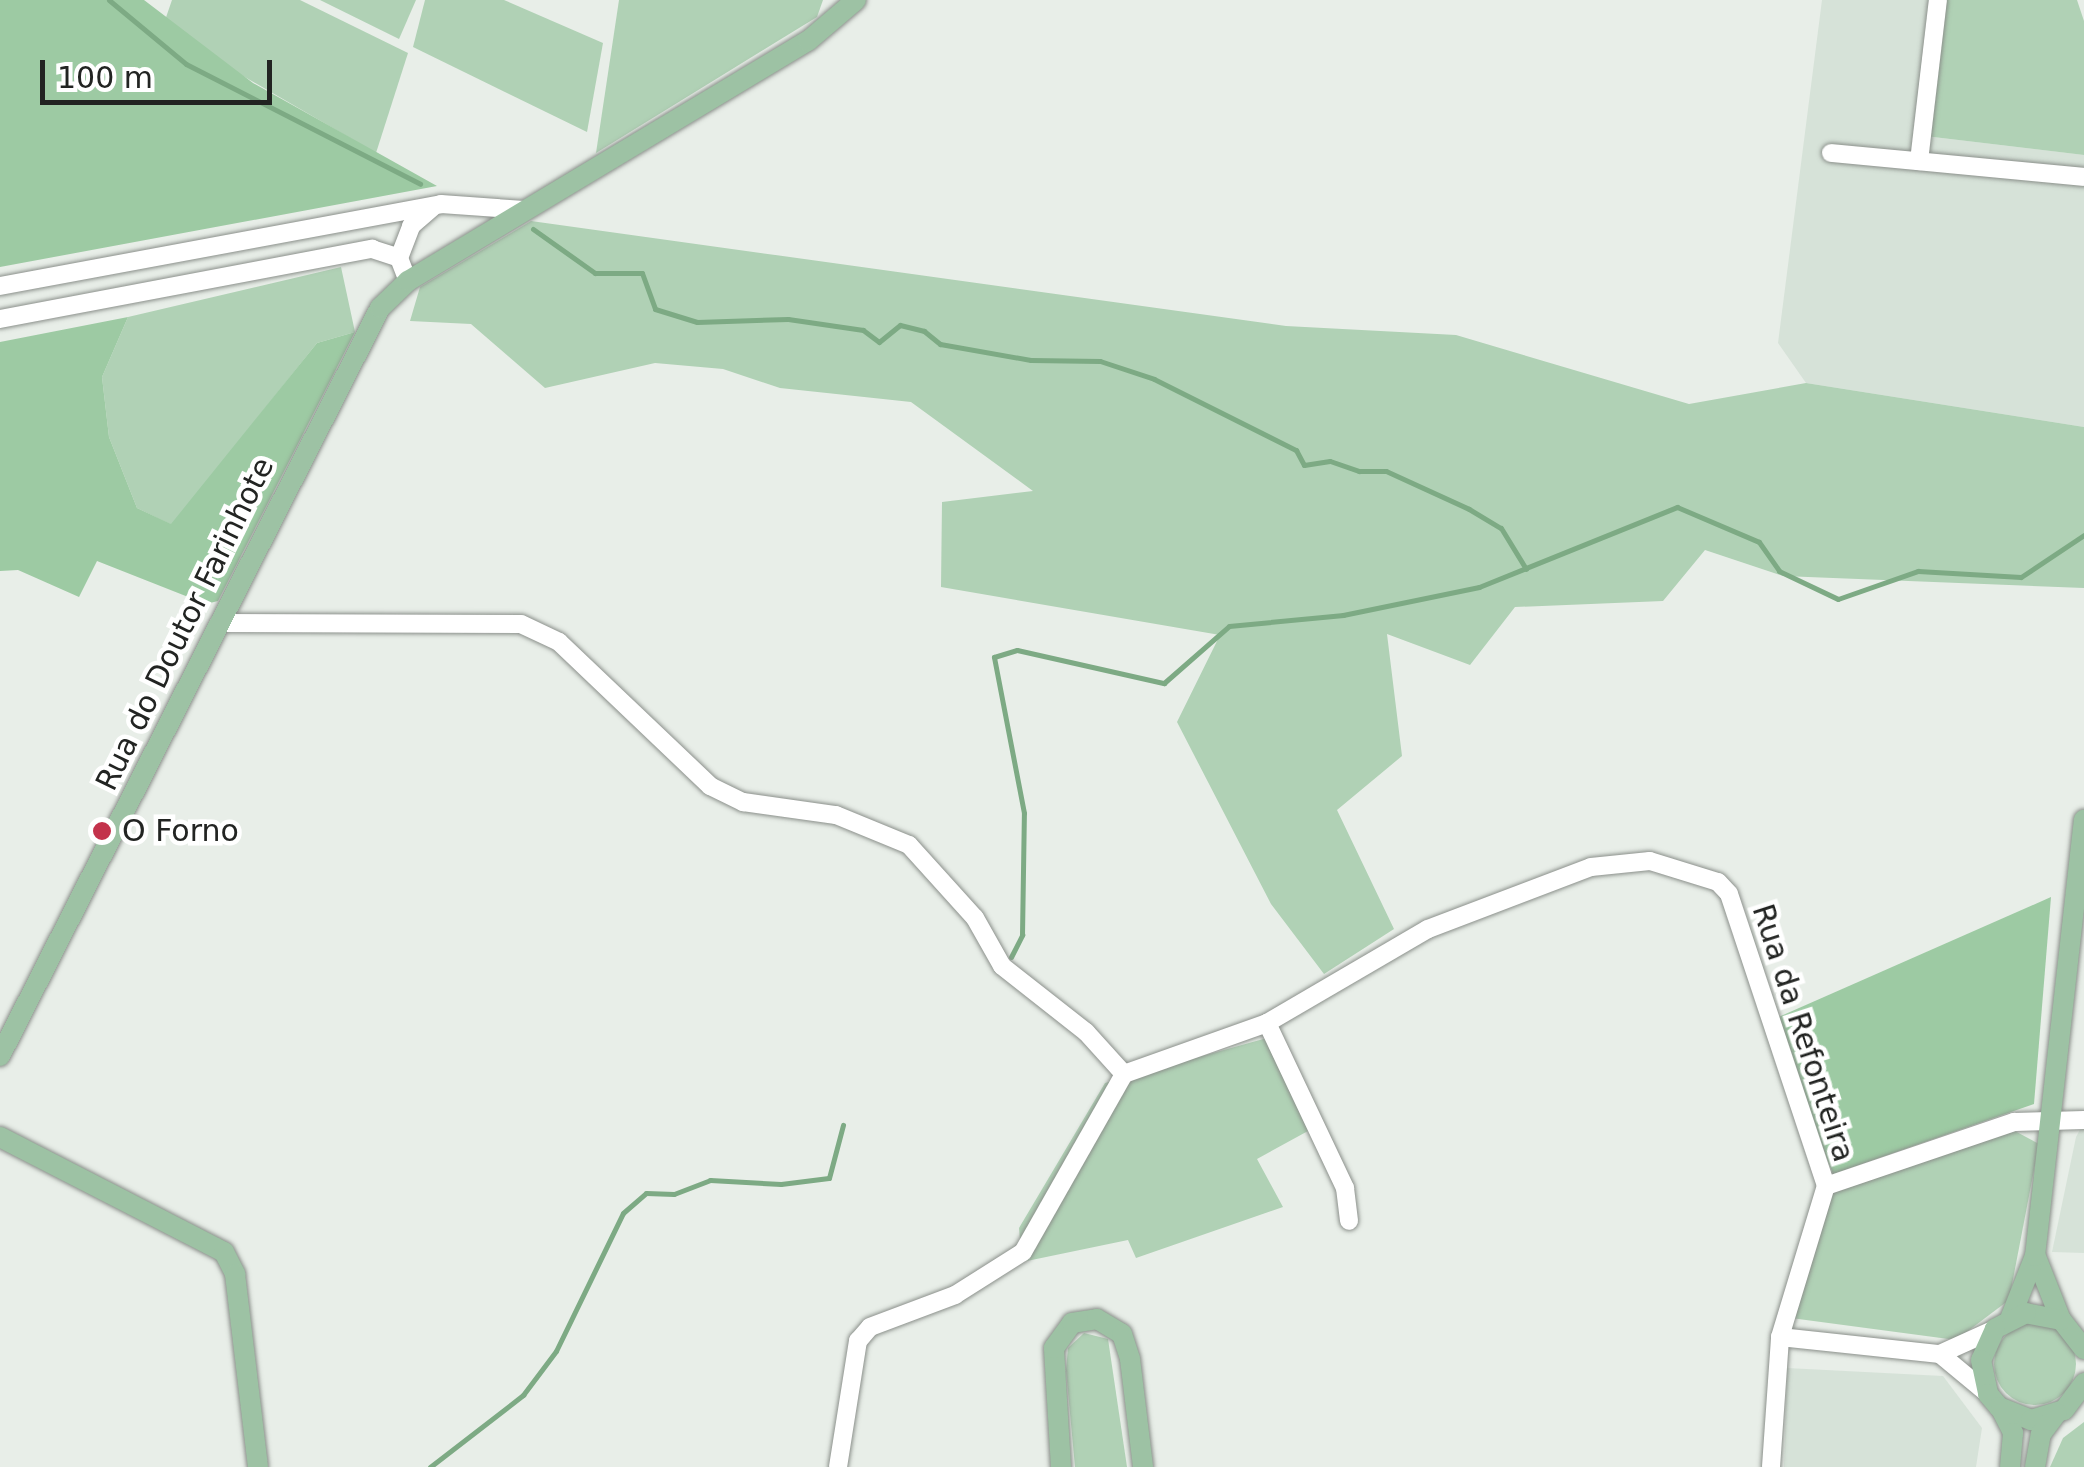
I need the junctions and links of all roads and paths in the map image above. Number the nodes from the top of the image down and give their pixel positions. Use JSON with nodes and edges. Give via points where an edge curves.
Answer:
{"nodes":[{"id":1,"x":856,"y":0,"type":"edge"},
{"id":2,"x":1938,"y":0,"type":"edge"},
{"id":3,"x":1831,"y":153,"type":"dead end"},
{"id":4,"x":1919,"y":161,"type":"junction"},
{"id":5,"x":2084,"y":177,"type":"edge"},
{"id":6,"x":441,"y":204,"type":"junction"},
{"id":7,"x":524,"y":210,"type":"junction"},
{"id":8,"x":399,"y":258,"type":"junction"},
{"id":9,"x":408,"y":281,"type":"junction"},
{"id":10,"x":0,"y":286,"type":"edge"},
{"id":11,"x":0,"y":319,"type":"edge"},
{"id":12,"x":219,"y":623,"type":"junction"},
{"id":13,"x":2084,"y":820,"type":"edge"},
{"id":14,"x":1267,"y":1023,"type":"junction"},
{"id":15,"x":0,"y":1056,"type":"edge"},
{"id":16,"x":1124,"y":1074,"type":"junction"},
{"id":17,"x":2050,"y":1116,"type":"junction"},
{"id":18,"x":2084,"y":1120,"type":"edge"},
{"id":19,"x":0,"y":1137,"type":"edge"},
{"id":20,"x":1826,"y":1186,"type":"junction"},
{"id":21,"x":1349,"y":1221,"type":"dead end"},
{"id":22,"x":2035,"y":1256,"type":"junction"},
{"id":23,"x":2061,"y":1320,"type":"junction"},
{"id":24,"x":2002,"y":1324,"type":"junction"},
{"id":25,"x":1780,"y":1336,"type":"junction"},
{"id":26,"x":2084,"y":1349,"type":"edge"},
{"id":27,"x":1940,"y":1354,"type":"junction"},
{"id":28,"x":2084,"y":1383,"type":"edge"},
{"id":29,"x":1994,"y":1400,"type":"junction"},
{"id":30,"x":2057,"y":1413,"type":"junction"},
{"id":31,"x":258,"y":1467,"type":"edge"},
{"id":32,"x":838,"y":1467,"type":"edge"},
{"id":33,"x":1062,"y":1467,"type":"edge"},
{"id":34,"x":1143,"y":1467,"type":"edge"},
{"id":35,"x":1770,"y":1467,"type":"edge"},
{"id":36,"x":2010,"y":1467,"type":"edge"},
{"id":37,"x":2035,"y":1467,"type":"edge"}],
"edges":[{"from":1,"to":7,"type":"main road","name":"Rua do Doutor Farinhote","via":[[808,42]]},
{"from":2,"to":4,"type":"street"},
{"from":3,"to":4,"type":"street"},
{"from":4,"to":5,"type":"street"},
{"from":6,"to":7,"type":"street"},
{"from":6,"to":8,"type":"street","via":[[411,226]]},
{"from":6,"to":10,"type":"street"},
{"from":7,"to":9,"type":"main road","name":"Rua do Doutor Farinhote"},
{"from":8,"to":9,"type":"street"},
{"from":8,"to":11,"type":"street","via":[[372,248]]},
{"from":9,"to":12,"type":"main road","name":"Rua do Doutor Farinhote","via":[[362,334]]},
{"from":12,"to":15,"type":"main road","name":"Rua do Doutor Farinhote"},
{"from":12,"to":16,"type":"street","via":[[521,624],[546,636],[710,786],[743,802],[836,814],[909,846],[975,918],[1002,966],[1086,1032]]},
{"from":13,"to":17,"type":"main road"},
{"from":14,"to":16,"type":"street","name":"Rua da Refonteira"},
{"from":14,"to":20,"type":"street","name":"Rua da Refonteira","via":[[1428,929],[1591,867],[1663,864],[1718,882],[1729,894]]},
{"from":14,"to":21,"type":"street","via":[[1345,1188]]},
{"from":16,"to":32,"type":"street","via":[[1023,1252],[955,1295],[870,1327],[858,1341]]},
{"from":17,"to":18,"type":"street"},
{"from":17,"to":20,"type":"street","via":[[1982,1132]]},
{"from":17,"to":22,"type":"main road"},
{"from":19,"to":31,"type":"main road","via":[[224,1252],[235,1274]]},
{"from":20,"to":25,"type":"street"},
{"from":22,"to":23,"type":"main road"},
{"from":22,"to":24,"type":"main road"},
{"from":23,"to":24,"type":"main road","via":[[2026,1313]]},
{"from":23,"to":26,"type":"main road"},
{"from":24,"to":27,"type":"street"},
{"from":24,"to":29,"type":"main road","via":[[1981,1360]]},
{"from":25,"to":27,"type":"street"},
{"from":25,"to":35,"type":"street"},
{"from":27,"to":29,"type":"street"},
{"from":28,"to":30,"type":"main road"},
{"from":29,"to":30,"type":"main road","via":[[2031,1420]]},
{"from":29,"to":36,"type":"main road","via":[[2013,1433]]},
{"from":30,"to":37,"type":"main road","via":[[2040,1434]]},
{"from":33,"to":34,"type":"main road","via":[[1054,1348],[1072,1323],[1098,1319],[1122,1334],[1130,1359]]}]}
